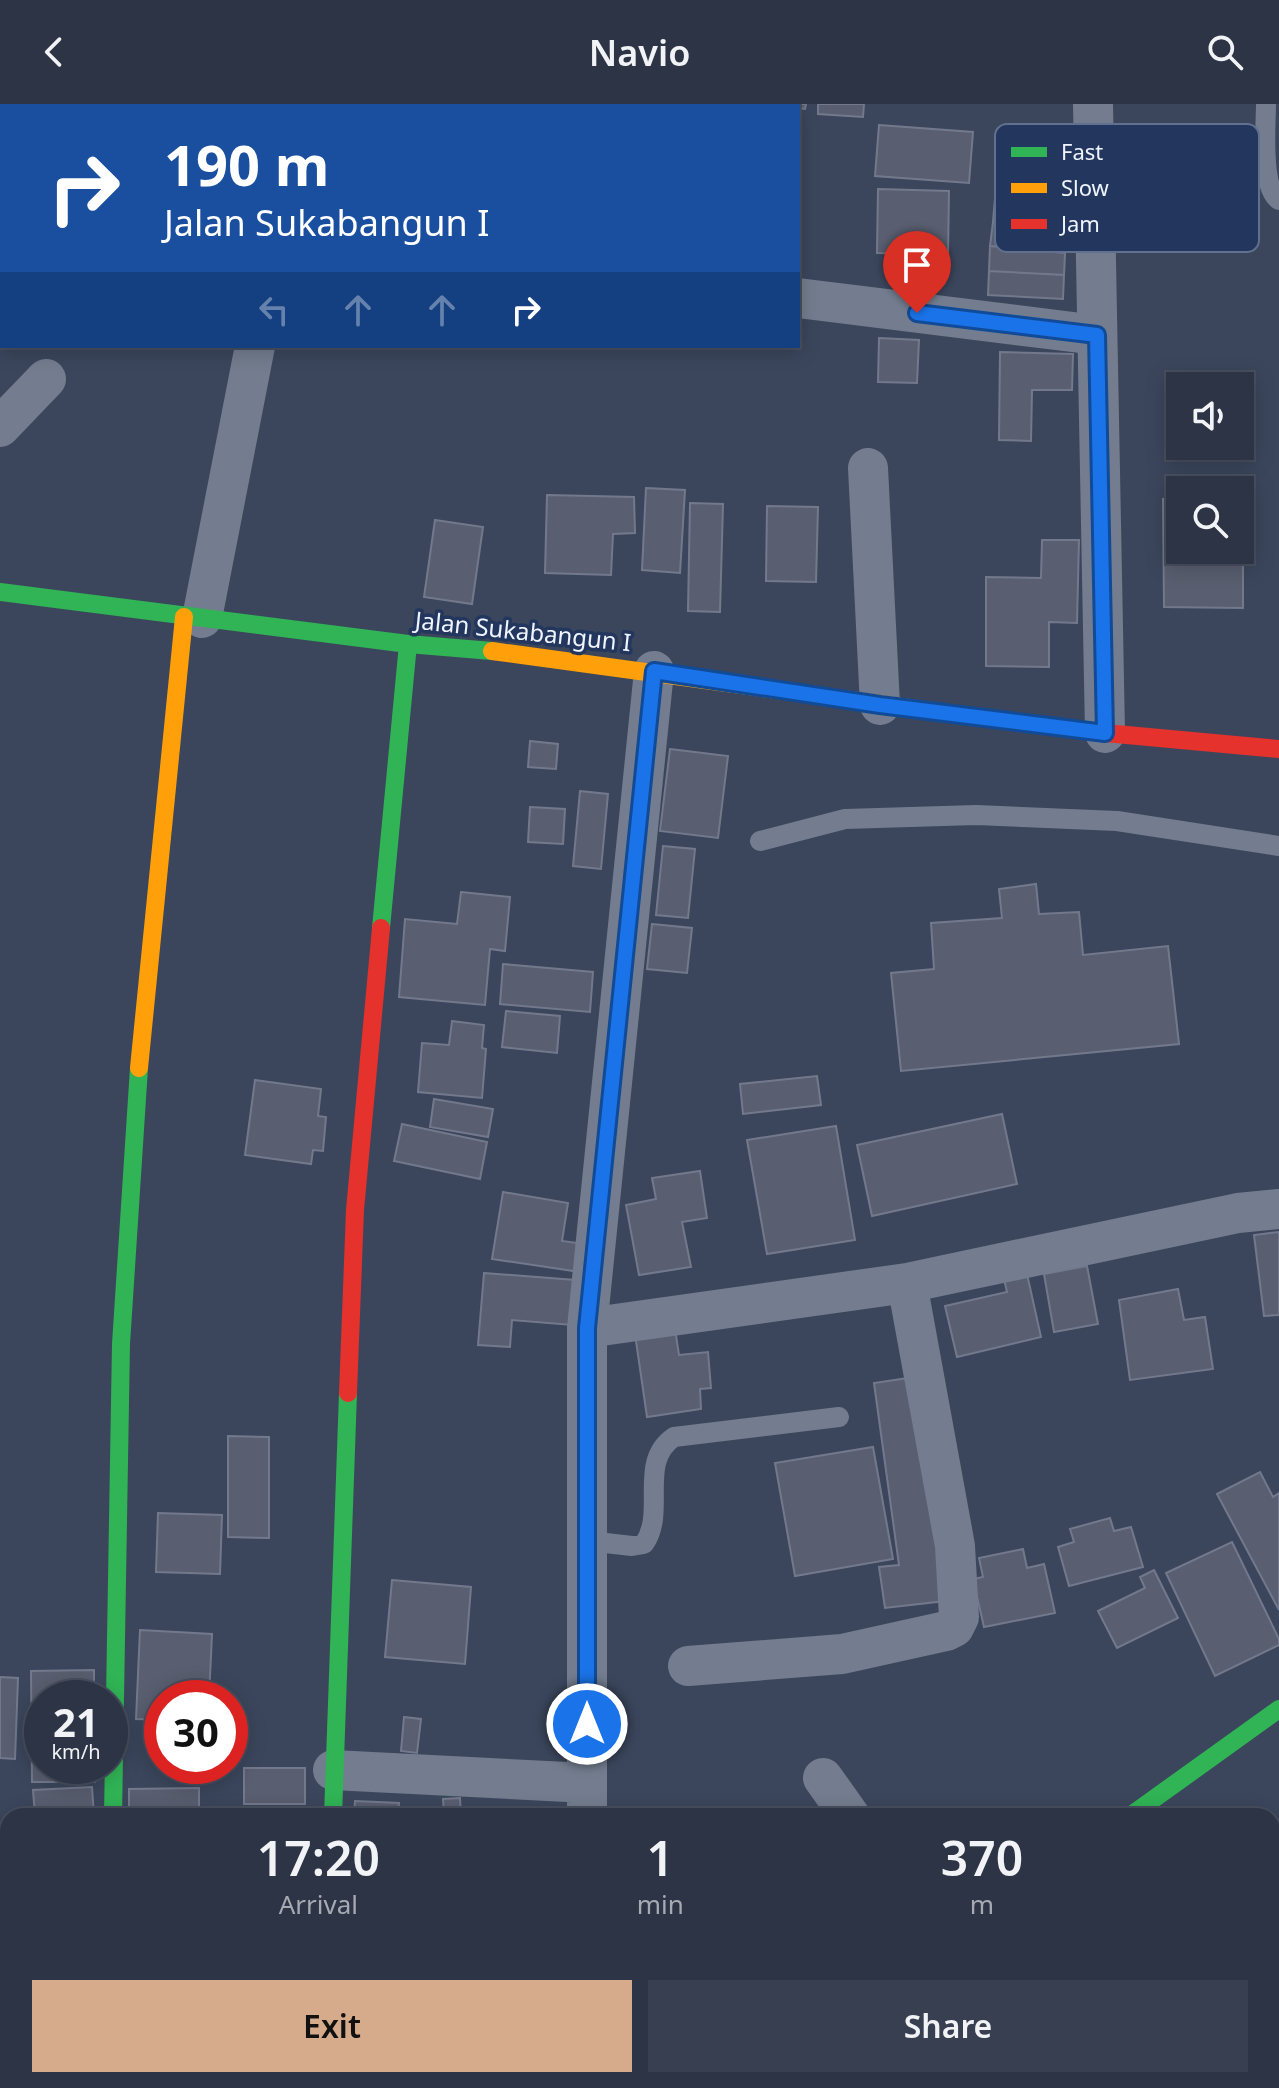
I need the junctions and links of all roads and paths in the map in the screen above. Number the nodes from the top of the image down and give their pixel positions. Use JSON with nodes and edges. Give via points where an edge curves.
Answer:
{"nodes":[{"id":1,"x":1093,"y":104,"type":"edge"},
{"id":2,"x":1266,"y":104,"type":"edge"},
{"id":3,"x":1093,"y":124,"type":"edge"},
{"id":4,"x":1279,"y":200,"type":"edge"},
{"id":5,"x":1096,"y":252,"type":"edge"},
{"id":6,"x":800,"y":298,"type":"edge"},
{"id":7,"x":1097,"y":335,"type":"junction"},
{"id":8,"x":255,"y":348,"type":"edge"},
{"id":9,"x":46,"y":379,"type":"dead end"},
{"id":10,"x":0,"y":427,"type":"edge"},
{"id":11,"x":868,"y":468,"type":"dead end"},
{"id":12,"x":0,"y":592,"type":"edge"},
{"id":13,"x":193,"y":617,"type":"junction"},
{"id":14,"x":408,"y":644,"type":"junction"},
{"id":15,"x":654,"y":671,"type":"junction"},
{"id":16,"x":880,"y":705,"type":"junction"},
{"id":17,"x":1105,"y":733,"type":"junction"},
{"id":18,"x":1279,"y":749,"type":"edge"},
{"id":19,"x":760,"y":841,"type":"dead end"},
{"id":20,"x":1279,"y":846,"type":"edge"},
{"id":21,"x":1279,"y":1209,"type":"edge"},
{"id":22,"x":907,"y":1283,"type":"junction"},
{"id":23,"x":587,"y":1328,"type":"junction"},
{"id":24,"x":839,"y":1417,"type":"dead end"},
{"id":25,"x":588,"y":1541,"type":"junction"},
{"id":26,"x":688,"y":1666,"type":"dead end"},
{"id":27,"x":1279,"y":1709,"type":"edge"},
{"id":28,"x":333,"y":1770,"type":"junction"},
{"id":29,"x":823,"y":1778,"type":"dead end"},
{"id":30,"x":587,"y":1800,"type":"edge"},
{"id":31,"x":113,"y":1808,"type":"edge"},
{"id":32,"x":333,"y":1808,"type":"edge"},
{"id":33,"x":844,"y":1808,"type":"edge"},
{"id":34,"x":1141,"y":1808,"type":"edge"}],
"edges":[{"from":1,"to":3,"type":"street"},
{"from":2,"to":4,"type":"lane","via":[[1268,181]]},
{"from":5,"to":7,"type":"street"},
{"from":6,"to":7,"type":"street"},
{"from":7,"to":17,"type":"street"},
{"from":8,"to":13,"type":"street"},
{"from":9,"to":10,"type":"street"},
{"from":11,"to":16,"type":"street"},
{"from":12,"to":13,"type":"street","name":"Jalan Sukabangun I"},
{"from":13,"to":14,"type":"street","name":"Jalan Sukabangun I"},
{"from":13,"to":31,"type":"street","via":[[137,1090],[121,1344]]},
{"from":14,"to":15,"type":"street","name":"Jalan Sukabangun I"},
{"from":14,"to":28,"type":"street","via":[[355,1210]]},
{"from":15,"to":16,"type":"street","name":"Jalan Sukabangun I"},
{"from":15,"to":23,"type":"street"},
{"from":16,"to":17,"type":"street","name":"Jalan Sukabangun I"},
{"from":17,"to":18,"type":"street","name":"Jalan Sukabangun I"},
{"from":19,"to":20,"type":"lane","via":[[845,819],[976,815],[1117,821]]},
{"from":21,"to":22,"type":"street","via":[[1238,1213]]},
{"from":22,"to":23,"type":"street"},
{"from":22,"to":26,"type":"street","via":[[955,1546],[959,1617],[954,1627],[842,1654]]},
{"from":23,"to":25,"type":"street"},
{"from":24,"to":25,"type":"lane","via":[[674,1437],[656,1460],[650,1531],[644,1544]]},
{"from":25,"to":30,"type":"street"},
{"from":27,"to":34,"type":"street"},
{"from":28,"to":30,"type":"street"},
{"from":28,"to":32,"type":"street"},
{"from":29,"to":33,"type":"street"}]}
